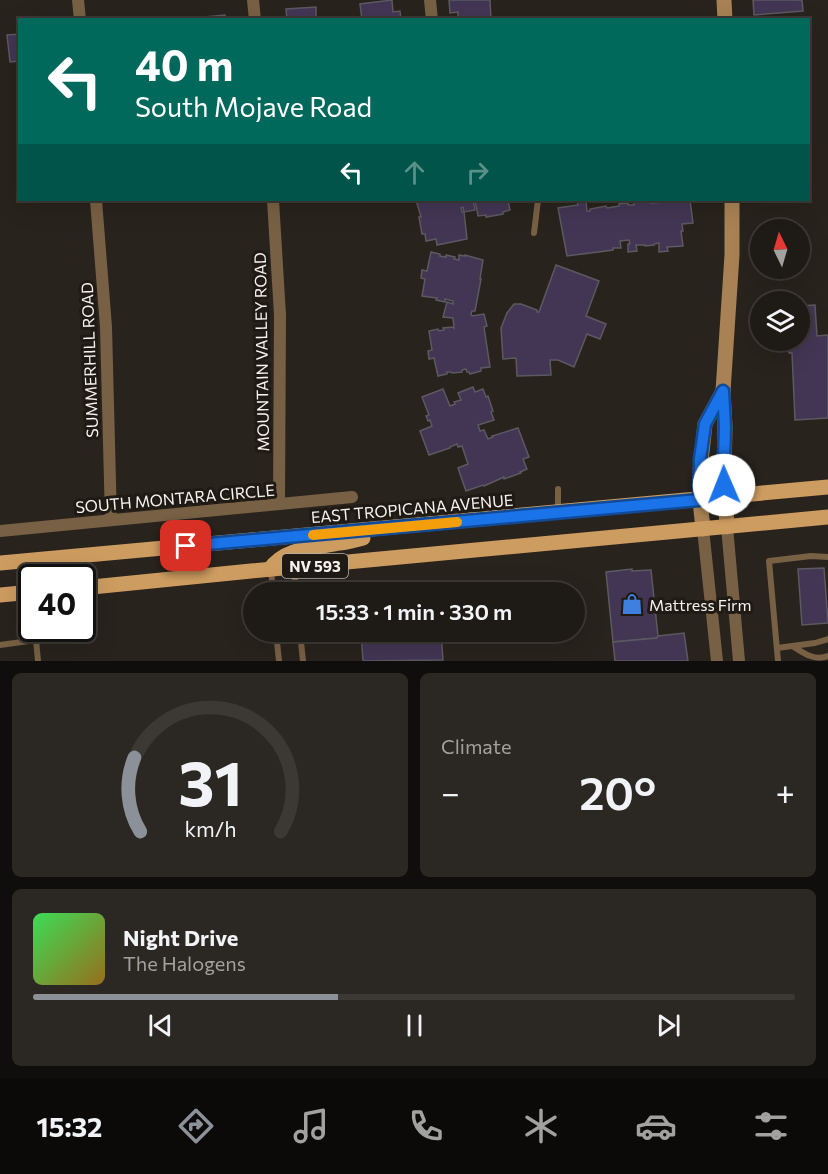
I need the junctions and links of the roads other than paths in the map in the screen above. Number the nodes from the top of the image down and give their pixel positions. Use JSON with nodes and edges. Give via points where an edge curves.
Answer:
{"nodes":[{"id":1,"x":78,"y":0,"type":"edge"},
{"id":2,"x":253,"y":0,"type":"edge"},
{"id":3,"x":430,"y":0,"type":"edge"},
{"id":4,"x":724,"y":0,"type":"edge"},
{"id":5,"x":80,"y":18,"type":"edge"},
{"id":6,"x":255,"y":18,"type":"edge"},
{"id":7,"x":432,"y":18,"type":"edge"},
{"id":8,"x":725,"y":18,"type":"edge"},
{"id":9,"x":96,"y":201,"type":"edge"},
{"id":10,"x":273,"y":201,"type":"edge"},
{"id":11,"x":538,"y":201,"type":"edge"},
{"id":12,"x":732,"y":201,"type":"edge"},
{"id":13,"x":534,"y":232,"type":"dead end"},
{"id":14,"x":723,"y":391,"type":"junction"},
{"id":15,"x":828,"y":487,"type":"edge"},
{"id":16,"x":558,"y":489,"type":"dead end"},
{"id":17,"x":352,"y":497,"type":"dead end"},
{"id":18,"x":725,"y":498,"type":"junction"},
{"id":19,"x":699,"y":500,"type":"junction"},
{"id":20,"x":279,"y":504,"type":"junction"},
{"id":21,"x":558,"y":513,"type":"junction"},
{"id":22,"x":828,"y":517,"type":"edge"},
{"id":23,"x":111,"y":520,"type":"junction"},
{"id":24,"x":727,"y":526,"type":"junction"},
{"id":25,"x":395,"y":527,"type":"junction"},
{"id":26,"x":703,"y":529,"type":"junction"},
{"id":27,"x":0,"y":531,"type":"edge"},
{"id":28,"x":828,"y":557,"type":"edge"},
{"id":29,"x":0,"y":563,"type":"edge"},
{"id":30,"x":294,"y":568,"type":"junction"},
{"id":31,"x":270,"y":569,"type":"junction"},
{"id":32,"x":272,"y":582,"type":"edge"},
{"id":33,"x":295,"y":582,"type":"edge"},
{"id":34,"x":96,"y":587,"type":"edge"},
{"id":35,"x":18,"y":593,"type":"edge"},
{"id":36,"x":0,"y":595,"type":"edge"},
{"id":37,"x":828,"y":639,"type":"edge"},
{"id":38,"x":277,"y":642,"type":"edge"},
{"id":39,"x":301,"y":642,"type":"edge"},
{"id":40,"x":0,"y":645,"type":"edge"},
{"id":41,"x":794,"y":646,"type":"junction"},
{"id":42,"x":777,"y":648,"type":"junction"},
{"id":43,"x":828,"y":656,"type":"edge"},
{"id":44,"x":38,"y":661,"type":"edge"},
{"id":45,"x":279,"y":661,"type":"edge"},
{"id":46,"x":303,"y":661,"type":"edge"},
{"id":47,"x":717,"y":661,"type":"edge"},
{"id":48,"x":739,"y":661,"type":"edge"},
{"id":49,"x":778,"y":661,"type":"edge"}],
"edges":[{"from":1,"to":5,"type":"street"},
{"from":2,"to":6,"type":"street"},
{"from":3,"to":7,"type":"street"},
{"from":4,"to":8,"type":"street"},
{"from":9,"to":23,"type":"street","name":"SUMMERHILL ROAD","via":[[106,327]]},
{"from":10,"to":20,"type":"street","name":"MOUNTAIN VALLEY ROAD","via":[[280,315]]},
{"from":11,"to":13,"type":"lane"},
{"from":12,"to":14,"type":"street"},
{"from":14,"to":18,"type":"street"},
{"from":14,"to":19,"type":"street","via":[[705,424]]},
{"from":15,"to":18,"type":"main road","name":"EAST TROPICANA AVENUE","number":"NV 593"},
{"from":16,"to":21,"type":"lane"},
{"from":17,"to":20,"type":"street","name":"SOUTH MONTARA CIRCLE"},
{"from":18,"to":19,"type":"main road","name":"EAST TROPICANA AVENUE","number":"NV 593"},
{"from":18,"to":24,"type":"street"},
{"from":19,"to":21,"type":"main road","name":"EAST TROPICANA AVENUE","number":"NV 593"},
{"from":19,"to":26,"type":"street"},
{"from":20,"to":23,"type":"street","name":"SOUTH MONTARA CIRCLE"},
{"from":21,"to":25,"type":"main road","name":"EAST TROPICANA AVENUE","number":"NV 593"},
{"from":22,"to":24,"type":"main road","number":"NV 593"},
{"from":23,"to":27,"type":"street","name":"SOUTH MONTARA CIRCLE"},
{"from":24,"to":26,"type":"main road","number":"NV 593"},
{"from":24,"to":48,"type":"street"},
{"from":25,"to":29,"type":"main road","name":"EAST TROPICANA AVENUE","number":"NV 593"},
{"from":25,"to":31,"type":"main road","via":[[375,535],[296,551]]},
{"from":26,"to":30,"type":"main road","number":"NV 593"},
{"from":26,"to":47,"type":"street"},
{"from":28,"to":42,"type":"lane","via":[[769,561]]},
{"from":30,"to":31,"type":"main road","number":"NV 593"},
{"from":30,"to":33,"type":"lane"},
{"from":31,"to":32,"type":"lane"},
{"from":31,"to":34,"type":"main road","number":"NV 593"},
{"from":35,"to":36,"type":"main road"},
{"from":37,"to":41,"type":"lane"},
{"from":38,"to":45,"type":"lane"},
{"from":39,"to":46,"type":"lane"},
{"from":40,"to":44,"type":"lane","via":[[36,640]]},
{"from":41,"to":42,"type":"lane"},
{"from":41,"to":43,"type":"lane","via":[[811,658]]},
{"from":42,"to":49,"type":"lane"}]}
